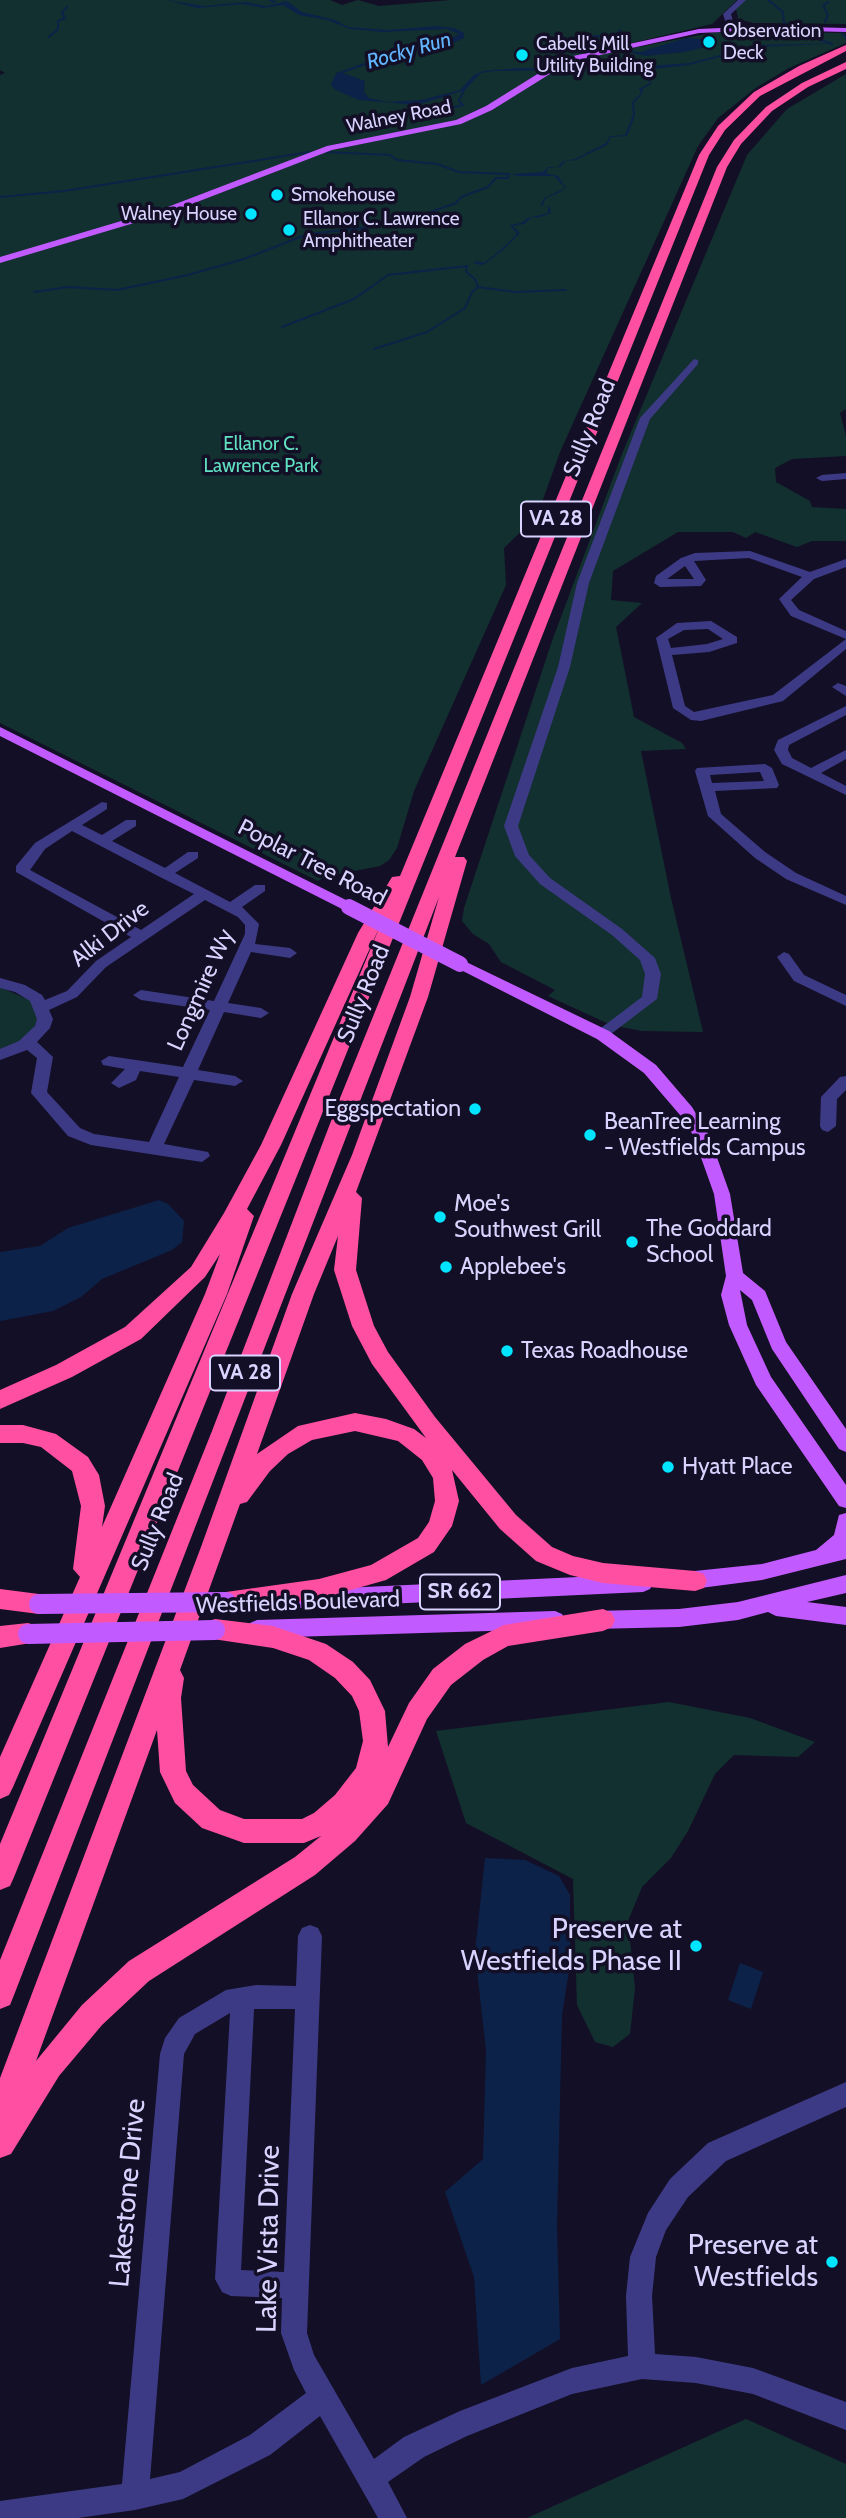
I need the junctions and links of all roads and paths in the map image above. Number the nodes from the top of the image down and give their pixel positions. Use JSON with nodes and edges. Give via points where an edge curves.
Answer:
{"nodes":[{"id":1,"x":742,"y":0,"type":"edge"},
{"id":2,"x":731,"y":28,"type":"junction"},
{"id":3,"x":846,"y":30,"type":"edge"},
{"id":4,"x":846,"y":48,"type":"edge"},
{"id":5,"x":846,"y":54,"type":"edge"},
{"id":6,"x":846,"y":65,"type":"edge"},
{"id":7,"x":780,"y":79,"type":"junction"},
{"id":8,"x":0,"y":260,"type":"edge"},
{"id":9,"x":694,"y":362,"type":"dead end"},
{"id":10,"x":846,"y":476,"type":"edge"},
{"id":11,"x":822,"y":478,"type":"dead end"},
{"id":12,"x":685,"y":560,"type":"dead end"},
{"id":13,"x":846,"y":562,"type":"edge"},
{"id":14,"x":810,"y":576,"type":"junction"},
{"id":15,"x":846,"y":635,"type":"edge"},
{"id":16,"x":846,"y":643,"type":"edge"},
{"id":17,"x":666,"y":652,"type":"junction"},
{"id":18,"x":846,"y":710,"type":"edge"},
{"id":19,"x":0,"y":731,"type":"edge"},
{"id":20,"x":491,"y":752,"type":"junction"},
{"id":21,"x":846,"y":754,"type":"edge"},
{"id":22,"x":812,"y":773,"type":"junction"},
{"id":23,"x":449,"y":783,"type":"junction"},
{"id":24,"x":707,"y":787,"type":"dead end"},
{"id":25,"x":846,"y":791,"type":"edge"},
{"id":26,"x":102,"y":806,"type":"dead end"},
{"id":27,"x":131,"y":823,"type":"dead end"},
{"id":28,"x":71,"y":825,"type":"junction"},
{"id":29,"x":102,"y":841,"type":"junction"},
{"id":30,"x":194,"y":855,"type":"dead end"},
{"id":31,"x":165,"y":874,"type":"junction"},
{"id":32,"x":260,"y":888,"type":"dead end"},
{"id":33,"x":204,"y":894,"type":"junction"},
{"id":34,"x":846,"y":901,"type":"edge"},
{"id":35,"x":231,"y":908,"type":"junction"},
{"id":36,"x":141,"y":936,"type":"junction"},
{"id":37,"x":246,"y":947,"type":"junction"},
{"id":38,"x":290,"y":953,"type":"dead end"},
{"id":39,"x":784,"y":957,"type":"dead end"},
{"id":40,"x":0,"y":984,"type":"edge"},
{"id":41,"x":141,"y":995,"type":"dead end"},
{"id":42,"x":846,"y":1001,"type":"edge"},
{"id":43,"x":43,"y":1007,"type":"junction"},
{"id":44,"x":218,"y":1007,"type":"junction"},
{"id":45,"x":261,"y":1013,"type":"dead end"},
{"id":46,"x":603,"y":1035,"type":"junction"},
{"id":47,"x":27,"y":1042,"type":"junction"},
{"id":48,"x":0,"y":1055,"type":"edge"},
{"id":49,"x":108,"y":1061,"type":"dead end"},
{"id":50,"x":134,"y":1065,"type":"junction"},
{"id":51,"x":188,"y":1074,"type":"junction"},
{"id":52,"x":846,"y":1080,"type":"edge"},
{"id":53,"x":235,"y":1081,"type":"dead end"},
{"id":54,"x":119,"y":1083,"type":"dead end"},
{"id":55,"x":828,"y":1126,"type":"dead end"},
{"id":56,"x":271,"y":1145,"type":"junction"},
{"id":57,"x":155,"y":1149,"type":"junction"},
{"id":58,"x":362,"y":1155,"type":"junction"},
{"id":59,"x":202,"y":1156,"type":"dead end"},
{"id":60,"x":735,"y":1276,"type":"junction"},
{"id":61,"x":0,"y":1401,"type":"edge"},
{"id":62,"x":0,"y":1434,"type":"edge"},
{"id":63,"x":846,"y":1444,"type":"edge"},
{"id":64,"x":834,"y":1482,"type":"junction"},
{"id":65,"x":846,"y":1500,"type":"edge"},
{"id":66,"x":846,"y":1521,"type":"edge"},
{"id":67,"x":213,"y":1547,"type":"junction"},
{"id":68,"x":846,"y":1551,"type":"edge"},
{"id":69,"x":817,"y":1560,"type":"junction"},
{"id":70,"x":695,"y":1581,"type":"junction"},
{"id":71,"x":846,"y":1584,"type":"edge"},
{"id":72,"x":0,"y":1602,"type":"edge"},
{"id":73,"x":226,"y":1602,"type":"junction"},
{"id":74,"x":39,"y":1604,"type":"joint"},
{"id":75,"x":762,"y":1606,"type":"junction"},
{"id":76,"x":77,"y":1609,"type":"junction"},
{"id":77,"x":846,"y":1616,"type":"edge"},
{"id":78,"x":603,"y":1620,"type":"junction"},
{"id":79,"x":215,"y":1630,"type":"junction"},
{"id":80,"x":27,"y":1634,"type":"joint"},
{"id":81,"x":0,"y":1636,"type":"edge"},
{"id":82,"x":174,"y":1649,"type":"junction"},
{"id":83,"x":30,"y":1718,"type":"junction"},
{"id":84,"x":0,"y":1768,"type":"edge"},
{"id":85,"x":0,"y":1787,"type":"edge"},
{"id":86,"x":0,"y":1877,"type":"edge"},
{"id":87,"x":310,"y":1936,"type":"dead end"},
{"id":88,"x":0,"y":1995,"type":"edge"},
{"id":89,"x":308,"y":1998,"type":"junction"},
{"id":90,"x":243,"y":1999,"type":"junction"},
{"id":91,"x":846,"y":2094,"type":"edge"},
{"id":92,"x":0,"y":2117,"type":"edge"},
{"id":93,"x":0,"y":2143,"type":"edge"},
{"id":94,"x":295,"y":2285,"type":"junction"},
{"id":95,"x":642,"y":2366,"type":"junction"},
{"id":96,"x":323,"y":2397,"type":"junction"},
{"id":97,"x":846,"y":2416,"type":"edge"},
{"id":98,"x":371,"y":2478,"type":"junction"},
{"id":99,"x":135,"y":2496,"type":"junction"},
{"id":100,"x":0,"y":2515,"type":"edge"},
{"id":101,"x":393,"y":2518,"type":"edge"}],
"edges":[{"from":1,"to":2,"type":"street","via":[[727,14]]},
{"from":2,"to":3,"type":"main road","name":"Walney Road"},
{"from":2,"to":8,"type":"main road","name":"Walney Road","via":[[668,36],[576,58],[458,122],[330,148],[152,216]]},
{"from":4,"to":7,"type":"highway","name":"Sully Road","number":"VA 28"},
{"from":5,"to":7,"type":"highway"},
{"from":6,"to":20,"type":"highway","name":"Sully Road","number":"VA 28","via":[[769,109],[743,134],[726,160]]},
{"from":7,"to":23,"type":"highway","name":"Sully Road","number":"VA 28","via":[[733,114],[705,155]]},
{"from":9,"to":46,"type":"street","via":[[645,418],[583,583],[564,667],[510,826],[522,856],[545,881],[646,958],[653,974],[649,999]]},
{"from":10,"to":11,"type":"street"},
{"from":12,"to":14,"type":"street","via":[[719,552],[750,554]]},
{"from":13,"to":14,"type":"street"},
{"from":14,"to":15,"type":"street","via":[[790,591],[785,599],[788,606]]},
{"from":16,"to":17,"type":"street","via":[[778,698],[701,717],[679,708]]},
{"from":17,"to":17,"type":"street","via":[[709,648],[733,640],[711,625],[681,626],[662,638]]},
{"from":18,"to":22,"type":"street","via":[[783,743],[780,750],[787,761]]},
{"from":19,"to":46,"type":"main road","name":"Poplar Tree Road","bridge":true},
{"from":20,"to":58,"type":"highway","via":[[419,997]]},
{"from":20,"to":88,"type":"highway","name":"Sully Road","number":"VA 28","via":[[348,1104]]},
{"from":21,"to":22,"type":"street"},
{"from":22,"to":25,"type":"street"},
{"from":23,"to":56,"type":"highway","via":[[367,933]]},
{"from":23,"to":86,"type":"highway","name":"Sully Road","number":"VA 28"},
{"from":24,"to":34,"type":"street","via":[[715,816],[760,855],[791,876]]},
{"from":26,"to":28,"type":"street"},
{"from":27,"to":29,"type":"street"},
{"from":28,"to":29,"type":"street","name":"Longmire Wy"},
{"from":28,"to":36,"type":"street","via":[[40,846],[23,872]]},
{"from":29,"to":31,"type":"street","name":"Longmire Wy"},
{"from":30,"to":31,"type":"street"},
{"from":31,"to":33,"type":"street","name":"Longmire Wy"},
{"from":32,"to":35,"type":"street"},
{"from":33,"to":35,"type":"street","name":"Longmire Wy"},
{"from":33,"to":36,"type":"street","name":"Alki Drive"},
{"from":35,"to":37,"type":"street","name":"Longmire Wy","via":[[252,924]]},
{"from":36,"to":43,"type":"street","name":"Alki Drive","via":[[101,964],[72,994]]},
{"from":37,"to":38,"type":"street"},
{"from":37,"to":44,"type":"street","name":"Longmire Wy"},
{"from":39,"to":42,"type":"street","via":[[799,978]]},
{"from":40,"to":43,"type":"street","via":[[29,992]]},
{"from":41,"to":44,"type":"street"},
{"from":43,"to":47,"type":"street","via":[[42,1028]]},
{"from":44,"to":45,"type":"street"},
{"from":44,"to":51,"type":"street","name":"Longmire Wy"},
{"from":46,"to":60,"type":"main road","name":"Poplar Tree Road","via":[[659,1077],[696,1126],[719,1182]]},
{"from":47,"to":48,"type":"street"},
{"from":47,"to":57,"type":"street","via":[[45,1057],[39,1093],[74,1132]]},
{"from":49,"to":50,"type":"street"},
{"from":50,"to":51,"type":"street"},
{"from":50,"to":54,"type":"street","via":[[130,1076]]},
{"from":51,"to":53,"type":"street"},
{"from":51,"to":57,"type":"street","name":"Longmire Wy"},
{"from":52,"to":55,"type":"street","via":[[829,1097]]},
{"from":56,"to":61,"type":"highway","via":[[198,1272],[161,1310],[104,1351]]},
{"from":56,"to":76,"type":"highway","via":[[216,1294]]},
{"from":57,"to":59,"type":"street"},
{"from":58,"to":67,"type":"highway","via":[[303,1294]]},
{"from":58,"to":70,"type":"highway","via":[[347,1235],[345,1270],[351,1298],[380,1358],[427,1423],[508,1522],[552,1559],[603,1573]]},
{"from":60,"to":63,"type":"main road","via":[[759,1296],[778,1343]]},
{"from":60,"to":64,"type":"main road","name":"Poplar Tree Road","via":[[730,1295],[754,1362]]},
{"from":62,"to":76,"type":"highway","via":[[48,1440],[70,1454],[87,1475],[93,1506]]},
{"from":64,"to":65,"type":"main road","name":"Poplar Tree Road"},
{"from":64,"to":66,"type":"main road"},
{"from":66,"to":69,"type":"main road","via":[[843,1539]]},
{"from":67,"to":73,"type":"highway","via":[[241,1491],[262,1464],[306,1433],[330,1425],[378,1425],[406,1435],[430,1454],[444,1477],[447,1501],[440,1526],[426,1545],[404,1560],[348,1582]]},
{"from":67,"to":82,"type":"highway"},
{"from":68,"to":69,"type":"main road","name":"Westfields Boulevard","number":"SR 662"},
{"from":69,"to":70,"type":"main road","name":"Westfields Boulevard","number":"SR 662"},
{"from":70,"to":73,"type":"main road","name":"Westfields Boulevard","number":"SR 662"},
{"from":71,"to":75,"type":"main road","name":"Westfields Boulevard","number":"SR 662"},
{"from":72,"to":74,"type":"highway"},
{"from":73,"to":74,"type":"main road","name":"Westfields Boulevard","number":"SR 662","bridge":true},
{"from":75,"to":77,"type":"main road"},
{"from":75,"to":78,"type":"main road","name":"Westfields Boulevard","number":"SR 662","via":[[680,1618]]},
{"from":76,"to":83,"type":"highway"},
{"from":78,"to":79,"type":"main road","name":"Westfields Boulevard","number":"SR 662"},
{"from":78,"to":93,"type":"highway","via":[[504,1636],[442,1677],[418,1711],[379,1795],[346,1832],[305,1866],[139,1971],[92,2015],[49,2066]]},
{"from":79,"to":80,"type":"main road","name":"Westfields Boulevard","number":"SR 662","bridge":true},
{"from":79,"to":82,"type":"highway","via":[[273,1637],[317,1652],[361,1688],[372,1711],[374,1757],[366,1776],[323,1822],[304,1831],[244,1831],[211,1819],[184,1794],[173,1772],[168,1698]]},
{"from":80,"to":81,"type":"highway"},
{"from":82,"to":92,"type":"highway"},
{"from":83,"to":84,"type":"highway"},
{"from":83,"to":85,"type":"highway"},
{"from":87,"to":89,"type":"street","name":"Lake Vista Drive"},
{"from":89,"to":90,"type":"street","name":"Lakestone Drive"},
{"from":89,"to":94,"type":"street","name":"Lake Vista Drive"},
{"from":90,"to":94,"type":"street","via":[[228,2279],[230,2283]]},
{"from":90,"to":99,"type":"street","name":"Lakestone Drive","via":[[226,2002],[187,2026],[172,2054]]},
{"from":91,"to":95,"type":"street","via":[[717,2152],[679,2188],[657,2222],[643,2257],[639,2296]]},
{"from":94,"to":96,"type":"street","name":"Lake Vista Drive","via":[[294,2333]]},
{"from":95,"to":97,"type":"street","via":[[753,2381]]},
{"from":95,"to":98,"type":"street","via":[[572,2381],[460,2425],[414,2447]]},
{"from":96,"to":98,"type":"street","name":"Lake Vista Drive"},
{"from":96,"to":99,"type":"street","via":[[243,2455],[183,2485]]},
{"from":98,"to":101,"type":"street","name":"Lake Vista Drive"},
{"from":99,"to":100,"type":"street"}]}
